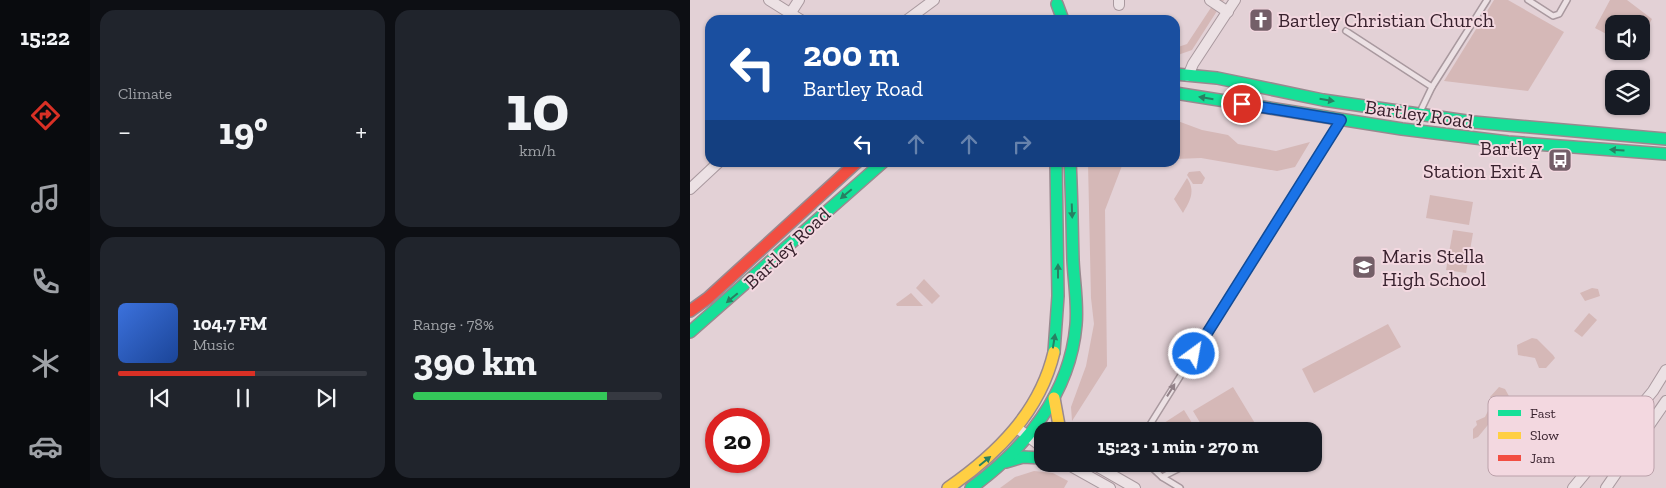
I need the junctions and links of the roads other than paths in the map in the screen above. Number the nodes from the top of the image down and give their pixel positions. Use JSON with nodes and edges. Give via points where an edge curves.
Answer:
{"nodes":[{"id":1,"x":769,"y":0,"type":"edge"},
{"id":2,"x":799,"y":0,"type":"edge"},
{"id":3,"x":934,"y":0,"type":"edge"},
{"id":4,"x":1210,"y":0,"type":"edge"},
{"id":5,"x":1235,"y":0,"type":"edge"},
{"id":6,"x":1487,"y":0,"type":"edge"},
{"id":7,"x":1528,"y":0,"type":"edge"},
{"id":8,"x":1567,"y":0,"type":"edge"},
{"id":9,"x":1057,"y":2,"type":"edge"},
{"id":10,"x":1228,"y":12,"type":"junction"},
{"id":11,"x":790,"y":14,"type":"joint"},
{"id":12,"x":914,"y":15,"type":"edge"},
{"id":13,"x":1057,"y":15,"type":"edge"},
{"id":14,"x":1061,"y":15,"type":"edge"},
{"id":15,"x":1346,"y":31,"type":"dead end"},
{"id":16,"x":1180,"y":75,"type":"edge"},
{"id":17,"x":1188,"y":76,"type":"junction"},
{"id":18,"x":1432,"y":87,"type":"junction"},
{"id":19,"x":1180,"y":94,"type":"edge"},
{"id":20,"x":1418,"y":114,"type":"junction"},
{"id":21,"x":1341,"y":120,"type":"junction"},
{"id":22,"x":1666,"y":140,"type":"edge"},
{"id":23,"x":1666,"y":154,"type":"edge"},
{"id":24,"x":714,"y":167,"type":"edge"},
{"id":25,"x":852,"y":167,"type":"edge"},
{"id":26,"x":877,"y":167,"type":"edge"},
{"id":27,"x":1056,"y":167,"type":"edge"},
{"id":28,"x":1070,"y":167,"type":"edge"},
{"id":29,"x":690,"y":189,"type":"edge"},
{"id":30,"x":690,"y":311,"type":"edge"},
{"id":31,"x":690,"y":332,"type":"edge"},
{"id":32,"x":1666,"y":370,"type":"edge"},
{"id":33,"x":1048,"y":374,"type":"junction"},
{"id":34,"x":1062,"y":384,"type":"junction"},
{"id":35,"x":1648,"y":396,"type":"edge"},
{"id":36,"x":1054,"y":398,"type":"junction"},
{"id":37,"x":1666,"y":401,"type":"edge"},
{"id":38,"x":1025,"y":418,"type":"junction"},
{"id":39,"x":1654,"y":418,"type":"edge"},
{"id":40,"x":1043,"y":422,"type":"edge"},
{"id":41,"x":1058,"y":422,"type":"edge"},
{"id":42,"x":1152,"y":422,"type":"edge"},
{"id":43,"x":1034,"y":425,"type":"edge"},
{"id":44,"x":1017,"y":428,"type":"junction"},
{"id":45,"x":1034,"y":433,"type":"edge"},
{"id":46,"x":1029,"y":437,"type":"junction"},
{"id":47,"x":1034,"y":441,"type":"edge"},
{"id":48,"x":1034,"y":458,"type":"edge"},
{"id":49,"x":1004,"y":462,"type":"junction"},
{"id":50,"x":1081,"y":472,"type":"edge"},
{"id":51,"x":1107,"y":472,"type":"edge"},
{"id":52,"x":1156,"y":472,"type":"edge"},
{"id":53,"x":1173,"y":472,"type":"edge"},
{"id":54,"x":1583,"y":476,"type":"edge"},
{"id":55,"x":1614,"y":476,"type":"edge"},
{"id":56,"x":1162,"y":478,"type":"junction"},
{"id":57,"x":948,"y":488,"type":"edge"},
{"id":58,"x":971,"y":488,"type":"edge"},
{"id":59,"x":1110,"y":488,"type":"edge"},
{"id":60,"x":1135,"y":488,"type":"edge"},
{"id":61,"x":1180,"y":488,"type":"edge"},
{"id":62,"x":1573,"y":488,"type":"edge"},
{"id":63,"x":1606,"y":488,"type":"edge"}],
"edges":[{"from":1,"to":11,"type":"street"},
{"from":2,"to":11,"type":"street"},
{"from":3,"to":12,"type":"street"},
{"from":4,"to":10,"type":"street"},
{"from":5,"to":10,"type":"street"},
{"from":6,"to":18,"type":"lane"},
{"from":7,"to":8,"type":"lane","via":[[1553,16],[1559,14]]},
{"from":9,"to":13,"type":"main road"},
{"from":9,"to":14,"type":"main road"},
{"from":10,"to":17,"type":"street"},
{"from":15,"to":18,"type":"lane"},
{"from":16,"to":17,"type":"main road","name":"Bartley Road"},
{"from":17,"to":20,"type":"main road","name":"Bartley Road","one_way":true,"via":[[1217,78],[1323,100]]},
{"from":18,"to":20,"type":"lane"},
{"from":21,"to":19,"type":"main road","name":"Bartley Road","one_way":true},
{"from":20,"to":22,"type":"main road","name":"Bartley Road","via":[[1503,126]]},
{"from":23,"to":21,"type":"main road","name":"Bartley Road","one_way":true,"via":[[1508,142]]},
{"from":42,"to":21,"type":"lane","one_way":true},
{"from":24,"to":29,"type":"street"},
{"from":25,"to":30,"type":"main road","name":"Bartley Road"},
{"from":26,"to":31,"type":"main road","name":"Bartley Road","one_way":true},
{"from":33,"to":27,"type":"main road","one_way":true,"via":[[1058,320]]},
{"from":28,"to":34,"type":"main road","one_way":true,"via":[[1076,326],[1072,355]]},
{"from":32,"to":35,"type":"street"},
{"from":33,"to":34,"type":"main road","via":[[1051,390]]},
{"from":33,"to":38,"type":"main road"},
{"from":34,"to":36,"type":"main road"},
{"from":36,"to":40,"type":"main road"},
{"from":36,"to":41,"type":"main road"},
{"from":37,"to":39,"type":"street"},
{"from":38,"to":43,"type":"street"},
{"from":38,"to":44,"type":"main road"},
{"from":44,"to":46,"type":"street"},
{"from":57,"to":44,"type":"main road","one_way":true,"via":[[989,458]]},
{"from":45,"to":46,"type":"main road"},
{"from":46,"to":47,"type":"street"},
{"from":46,"to":49,"type":"main road"},
{"from":48,"to":49,"type":"main road"},
{"from":49,"to":58,"type":"main road"},
{"from":50,"to":59,"type":"street"},
{"from":51,"to":60,"type":"street"},
{"from":52,"to":56,"type":"lane"},
{"from":53,"to":56,"type":"lane"},
{"from":54,"to":62,"type":"street"},
{"from":55,"to":63,"type":"street"},
{"from":56,"to":61,"type":"lane"}]}
